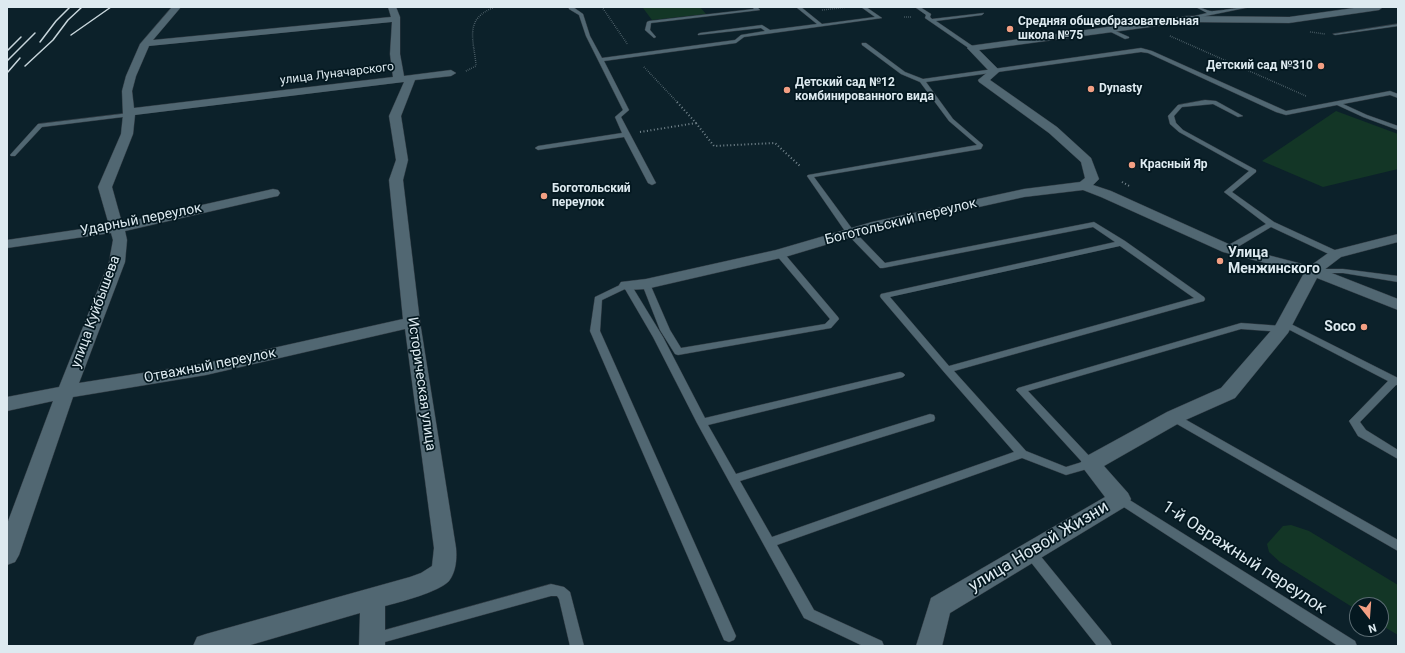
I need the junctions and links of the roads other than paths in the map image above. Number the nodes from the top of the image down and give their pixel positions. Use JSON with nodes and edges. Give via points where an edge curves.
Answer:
{"nodes":[{"id":1,"x":177,"y":7,"type":"edge"},
{"id":2,"x":392,"y":7,"type":"edge"},
{"id":3,"x":754,"y":7,"type":"edge"},
{"id":4,"x":798,"y":7,"type":"edge"},
{"id":5,"x":863,"y":7,"type":"edge"},
{"id":6,"x":918,"y":7,"type":"edge"},
{"id":7,"x":1198,"y":7,"type":"edge"},
{"id":8,"x":1248,"y":7,"type":"edge"},
{"id":9,"x":1379,"y":7,"type":"edge"},
{"id":10,"x":571,"y":8,"type":"dead end"},
{"id":11,"x":1212,"y":13,"type":"junction"},
{"id":12,"x":982,"y":14,"type":"dead end"},
{"id":13,"x":395,"y":19,"type":"junction"},
{"id":14,"x":1187,"y":19,"type":"junction"},
{"id":15,"x":932,"y":20,"type":"junction"},
{"id":16,"x":821,"y":25,"type":"junction"},
{"id":17,"x":1398,"y":25,"type":"edge"},
{"id":18,"x":1111,"y":30,"type":"junction"},
{"id":19,"x":769,"y":32,"type":"junction"},
{"id":20,"x":700,"y":34,"type":"dead end"},
{"id":21,"x":1335,"y":34,"type":"dead end"},
{"id":22,"x":654,"y":37,"type":"dead end"},
{"id":23,"x":1127,"y":38,"type":"dead end"},
{"id":24,"x":145,"y":44,"type":"junction"},
{"id":25,"x":864,"y":44,"type":"dead end"},
{"id":26,"x":972,"y":48,"type":"junction"},
{"id":27,"x":600,"y":60,"type":"junction"},
{"id":28,"x":996,"y":71,"type":"junction"},
{"id":29,"x":451,"y":73,"type":"road end"},
{"id":30,"x":405,"y":79,"type":"junction"},
{"id":31,"x":922,"y":80,"type":"junction"},
{"id":32,"x":1398,"y":96,"type":"edge"},
{"id":33,"x":1336,"y":103,"type":"junction"},
{"id":34,"x":128,"y":114,"type":"junction"},
{"id":35,"x":1240,"y":116,"type":"dead end"},
{"id":36,"x":1398,"y":128,"type":"edge"},
{"id":37,"x":625,"y":135,"type":"junction"},
{"id":38,"x":538,"y":148,"type":"dead end"},
{"id":39,"x":13,"y":155,"type":"dead end"},
{"id":40,"x":652,"y":183,"type":"dead end"},
{"id":41,"x":1084,"y":186,"type":"junction"},
{"id":42,"x":273,"y":193,"type":"dead end"},
{"id":43,"x":1271,"y":224,"type":"junction"},
{"id":44,"x":117,"y":228,"type":"junction"},
{"id":45,"x":850,"y":232,"type":"junction"},
{"id":46,"x":1398,"y":238,"type":"edge"},
{"id":47,"x":1122,"y":243,"type":"junction"},
{"id":48,"x":7,"y":244,"type":"edge"},
{"id":49,"x":1228,"y":249,"type":"junction"},
{"id":50,"x":780,"y":254,"type":"junction"},
{"id":51,"x":1336,"y":254,"type":"junction"},
{"id":52,"x":1313,"y":271,"type":"junction"},
{"id":53,"x":1398,"y":279,"type":"edge"},
{"id":54,"x":646,"y":284,"type":"junction"},
{"id":55,"x":627,"y":285,"type":"junction"},
{"id":56,"x":1398,"y":305,"type":"edge"},
{"id":57,"x":412,"y":322,"type":"junction"},
{"id":58,"x":1284,"y":327,"type":"junction"},
{"id":59,"x":947,"y":370,"type":"junction"},
{"id":60,"x":900,"y":375,"type":"dead end"},
{"id":61,"x":1396,"y":382,"type":"edge"},
{"id":62,"x":66,"y":392,"type":"junction"},
{"id":63,"x":7,"y":404,"type":"edge"},
{"id":64,"x":1174,"y":417,"type":"junction"},
{"id":65,"x":930,"y":418,"type":"dead end"},
{"id":66,"x":702,"y":423,"type":"junction"},
{"id":67,"x":1022,"y":454,"type":"junction"},
{"id":68,"x":1398,"y":455,"type":"edge"},
{"id":69,"x":1090,"y":464,"type":"junction"},
{"id":70,"x":733,"y":479,"type":"junction"},
{"id":71,"x":1120,"y":499,"type":"junction"},
{"id":72,"x":769,"y":543,"type":"junction"},
{"id":73,"x":1398,"y":546,"type":"edge"},
{"id":74,"x":1030,"y":552,"type":"junction"},
{"id":75,"x":7,"y":555,"type":"edge"},
{"id":76,"x":373,"y":598,"type":"junction"},
{"id":77,"x":729,"y":636,"type":"dead end"},
{"id":78,"x":372,"y":643,"type":"edge"},
{"id":79,"x":206,"y":646,"type":"edge"},
{"id":80,"x":578,"y":646,"type":"edge"},
{"id":81,"x":877,"y":646,"type":"edge"},
{"id":82,"x":929,"y":646,"type":"edge"},
{"id":83,"x":1104,"y":646,"type":"edge"},
{"id":84,"x":1350,"y":646,"type":"edge"}],
"edges":[{"from":1,"to":24,"type":"street","name":"улица Куйбышева"},
{"from":2,"to":13,"type":"street"},
{"from":3,"to":22,"type":"lane","via":[[758,10],[649,22],[647,30]]},
{"from":4,"to":16,"type":"lane"},
{"from":5,"to":16,"type":"lane","via":[[880,18]]},
{"from":6,"to":15,"type":"lane","via":[[928,13],[927,17]]},
{"from":7,"to":11,"type":"lane"},
{"from":8,"to":11,"type":"lane"},
{"from":9,"to":14,"type":"street","via":[[1289,20]]},
{"from":10,"to":27,"type":"lane","via":[[581,14]]},
{"from":11,"to":14,"type":"lane"},
{"from":12,"to":15,"type":"lane"},
{"from":13,"to":24,"type":"street"},
{"from":13,"to":30,"type":"street","via":[[395,53]]},
{"from":14,"to":18,"type":"street"},
{"from":15,"to":26,"type":"lane"},
{"from":16,"to":19,"type":"lane"},
{"from":17,"to":21,"type":"lane"},
{"from":18,"to":23,"type":"lane"},
{"from":18,"to":26,"type":"street"},
{"from":19,"to":20,"type":"lane","via":[[762,26]]},
{"from":19,"to":27,"type":"lane","via":[[743,36],[736,41]]},
{"from":24,"to":34,"type":"street","name":"улица Куйбышева","via":[[127,91]]},
{"from":25,"to":31,"type":"lane","via":[[903,73]]},
{"from":26,"to":28,"type":"street"},
{"from":27,"to":37,"type":"lane","via":[[626,110],[618,117]]},
{"from":28,"to":31,"type":"lane"},
{"from":28,"to":33,"type":"lane","via":[[1141,50],[1278,111],[1286,112]]},
{"from":28,"to":41,"type":"street","via":[[983,80],[1053,130],[1087,161],[1092,180]]},
{"from":29,"to":30,"type":"street","name":"улица Луначарского"},
{"from":30,"to":34,"type":"street","name":"улица Луначарского"},
{"from":30,"to":57,"type":"street","name":"Историческая улица","via":[[395,116],[402,160],[396,180]]},
{"from":31,"to":45,"type":"lane","via":[[951,120],[980,145],[979,148],[810,176]]},
{"from":32,"to":33,"type":"lane","via":[[1390,93]]},
{"from":33,"to":36,"type":"lane"},
{"from":34,"to":39,"type":"lane","via":[[40,125]]},
{"from":34,"to":44,"type":"street","name":"улица Куйбышева","via":[[127,134],[105,188]]},
{"from":35,"to":43,"type":"lane","via":[[1214,102],[1180,106],[1171,116],[1173,124],[1181,131],[1254,171],[1228,192]]},
{"from":37,"to":38,"type":"lane"},
{"from":37,"to":40,"type":"lane"},
{"from":41,"to":45,"type":"street","name":"Боготольский переулок","via":[[1024,194]]},
{"from":41,"to":49,"type":"street"},
{"from":42,"to":44,"type":"street","name":"Ударный переулок"},
{"from":43,"to":49,"type":"lane"},
{"from":43,"to":51,"type":"lane"},
{"from":44,"to":48,"type":"street","name":"Ударный переулок"},
{"from":44,"to":62,"type":"street","name":"улица Куйбышева","via":[[120,240],[117,262]]},
{"from":45,"to":47,"type":"lane","via":[[883,266],[1094,224]]},
{"from":45,"to":50,"type":"street","name":"Боготольский переулок"},
{"from":46,"to":51,"type":"street"},
{"from":47,"to":59,"type":"lane","via":[[884,296]]},
{"from":47,"to":59,"type":"lane","via":[[1201,299]]},
{"from":49,"to":52,"type":"street"},
{"from":50,"to":54,"type":"street","name":"Боготольский переулок"},
{"from":50,"to":54,"type":"lane","via":[[835,319],[828,326],[678,352]]},
{"from":51,"to":52,"type":"street"},
{"from":52,"to":53,"type":"lane","via":[[1343,271]]},
{"from":52,"to":56,"type":"street"},
{"from":52,"to":58,"type":"street"},
{"from":54,"to":55,"type":"street","name":"Боготольский переулок"},
{"from":55,"to":66,"type":"lane"},
{"from":55,"to":77,"type":"lane","via":[[598,299],[595,331]]},
{"from":57,"to":62,"type":"street","name":"Отважный переулок","via":[[206,369]]},
{"from":57,"to":76,"type":"street","name":"Историческая улица","via":[[445,561],[441,573],[430,581]]},
{"from":58,"to":61,"type":"lane"},
{"from":58,"to":64,"type":"street","via":[[1228,393]]},
{"from":58,"to":69,"type":"lane","via":[[1241,326],[1021,390]]},
{"from":59,"to":67,"type":"lane"},
{"from":60,"to":66,"type":"lane"},
{"from":61,"to":68,"type":"lane","via":[[1354,421],[1362,433]]},
{"from":62,"to":63,"type":"street","name":"Отважный переулок"},
{"from":62,"to":75,"type":"street","name":"улица Куйбышева"},
{"from":64,"to":69,"type":"street"},
{"from":64,"to":73,"type":"lane"},
{"from":65,"to":70,"type":"lane"},
{"from":66,"to":70,"type":"lane"},
{"from":67,"to":69,"type":"lane","via":[[1066,471]]},
{"from":67,"to":72,"type":"lane"},
{"from":69,"to":71,"type":"street","name":"улица Новой Жизни"},
{"from":70,"to":72,"type":"lane"},
{"from":71,"to":74,"type":"street","name":"улица Новой Жизни"},
{"from":71,"to":84,"type":"lane","name":"1-й Овражный переулок"},
{"from":72,"to":81,"type":"lane","via":[[809,614]]},
{"from":74,"to":82,"type":"street","name":"улица Новой Жизни","via":[[940,606]]},
{"from":74,"to":83,"type":"lane"},
{"from":76,"to":78,"type":"street"},
{"from":76,"to":79,"type":"street","name":"Историческая улица"},
{"from":78,"to":80,"type":"lane","via":[[551,590],[565,596]]}]}
